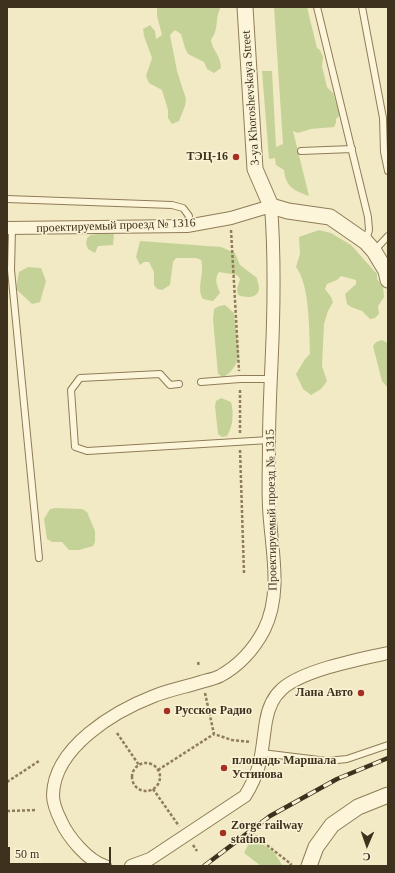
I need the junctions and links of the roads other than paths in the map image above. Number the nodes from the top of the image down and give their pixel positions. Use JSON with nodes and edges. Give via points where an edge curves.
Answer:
{"nodes":[{"id":1,"x":245,"y":7,"type":"edge"},
{"id":2,"x":317,"y":7,"type":"edge"},
{"id":3,"x":362,"y":7,"type":"edge"},
{"id":4,"x":352,"y":149,"type":"junction"},
{"id":5,"x":301,"y":152,"type":"dead end"},
{"id":6,"x":388,"y":171,"type":"edge"},
{"id":7,"x":7,"y":199,"type":"edge"},
{"id":8,"x":271,"y":206,"type":"junction"},
{"id":9,"x":187,"y":226,"type":"junction"},
{"id":10,"x":10,"y":229,"type":"edge"},
{"id":11,"x":388,"y":236,"type":"edge"},
{"id":12,"x":370,"y":246,"type":"junction"},
{"id":13,"x":388,"y":280,"type":"edge"},
{"id":14,"x":271,"y":379,"type":"junction"},
{"id":15,"x":201,"y":382,"type":"dead end"},
{"id":16,"x":179,"y":384,"type":"dead end"},
{"id":17,"x":269,"y":440,"type":"junction"},
{"id":18,"x":39,"y":558,"type":"dead end"},
{"id":19,"x":388,"y":653,"type":"edge"},
{"id":20,"x":388,"y":745,"type":"edge"},
{"id":21,"x":262,"y":753,"type":"junction"},
{"id":22,"x":387,"y":795,"type":"edge"},
{"id":23,"x":102,"y":866,"type":"edge"},
{"id":24,"x":131,"y":866,"type":"edge"},
{"id":25,"x":309,"y":866,"type":"edge"}],
"edges":[{"from":1,"to":8,"type":"street","name":"3-ya Khoroshevskaya Street","via":[[255,169]]},
{"from":2,"to":4,"type":"lane"},
{"from":3,"to":6,"type":"lane","via":[[382,115]]},
{"from":4,"to":5,"type":"lane"},
{"from":4,"to":12,"type":"lane","via":[[369,224]]},
{"from":7,"to":9,"type":"lane","via":[[172,205],[183,208],[189,216]]},
{"from":8,"to":9,"type":"street","name":"проектируемый проезд № 1316","via":[[231,218]]},
{"from":8,"to":12,"type":"street","via":[[330,217]]},
{"from":8,"to":14,"type":"street","name":"Проектируемый проезд № 1315","via":[[274,248]]},
{"from":9,"to":10,"type":"street","name":"проектируемый проезд № 1316"},
{"from":10,"to":18,"type":"lane","via":[[11,270]]},
{"from":11,"to":12,"type":"lane"},
{"from":12,"to":13,"type":"street","via":[[386,271]]},
{"from":14,"to":15,"type":"lane"},
{"from":14,"to":17,"type":"street","name":"Проектируемый проезд № 1315"},
{"from":16,"to":17,"type":"lane","via":[[170,385],[160,374],[80,378],[71,390],[75,448],[87,451]]},
{"from":17,"to":23,"type":"street","name":"Проектируемый проезд № 1315","via":[[269,508],[275,584],[272,608],[264,630],[250,651],[224,673],[154,696],[107,719],[84,738],[58,770],[53,795],[55,808],[63,826],[73,840]]},
{"from":19,"to":21,"type":"street","via":[[338,664],[301,677],[282,688],[272,701],[266,720]]},
{"from":20,"to":21,"type":"lane","via":[[347,759],[327,761]]},
{"from":21,"to":24,"type":"street","via":[[254,782],[245,796],[150,859]]},
{"from":22,"to":25,"type":"street","via":[[358,807],[332,825],[316,847]]}]}
